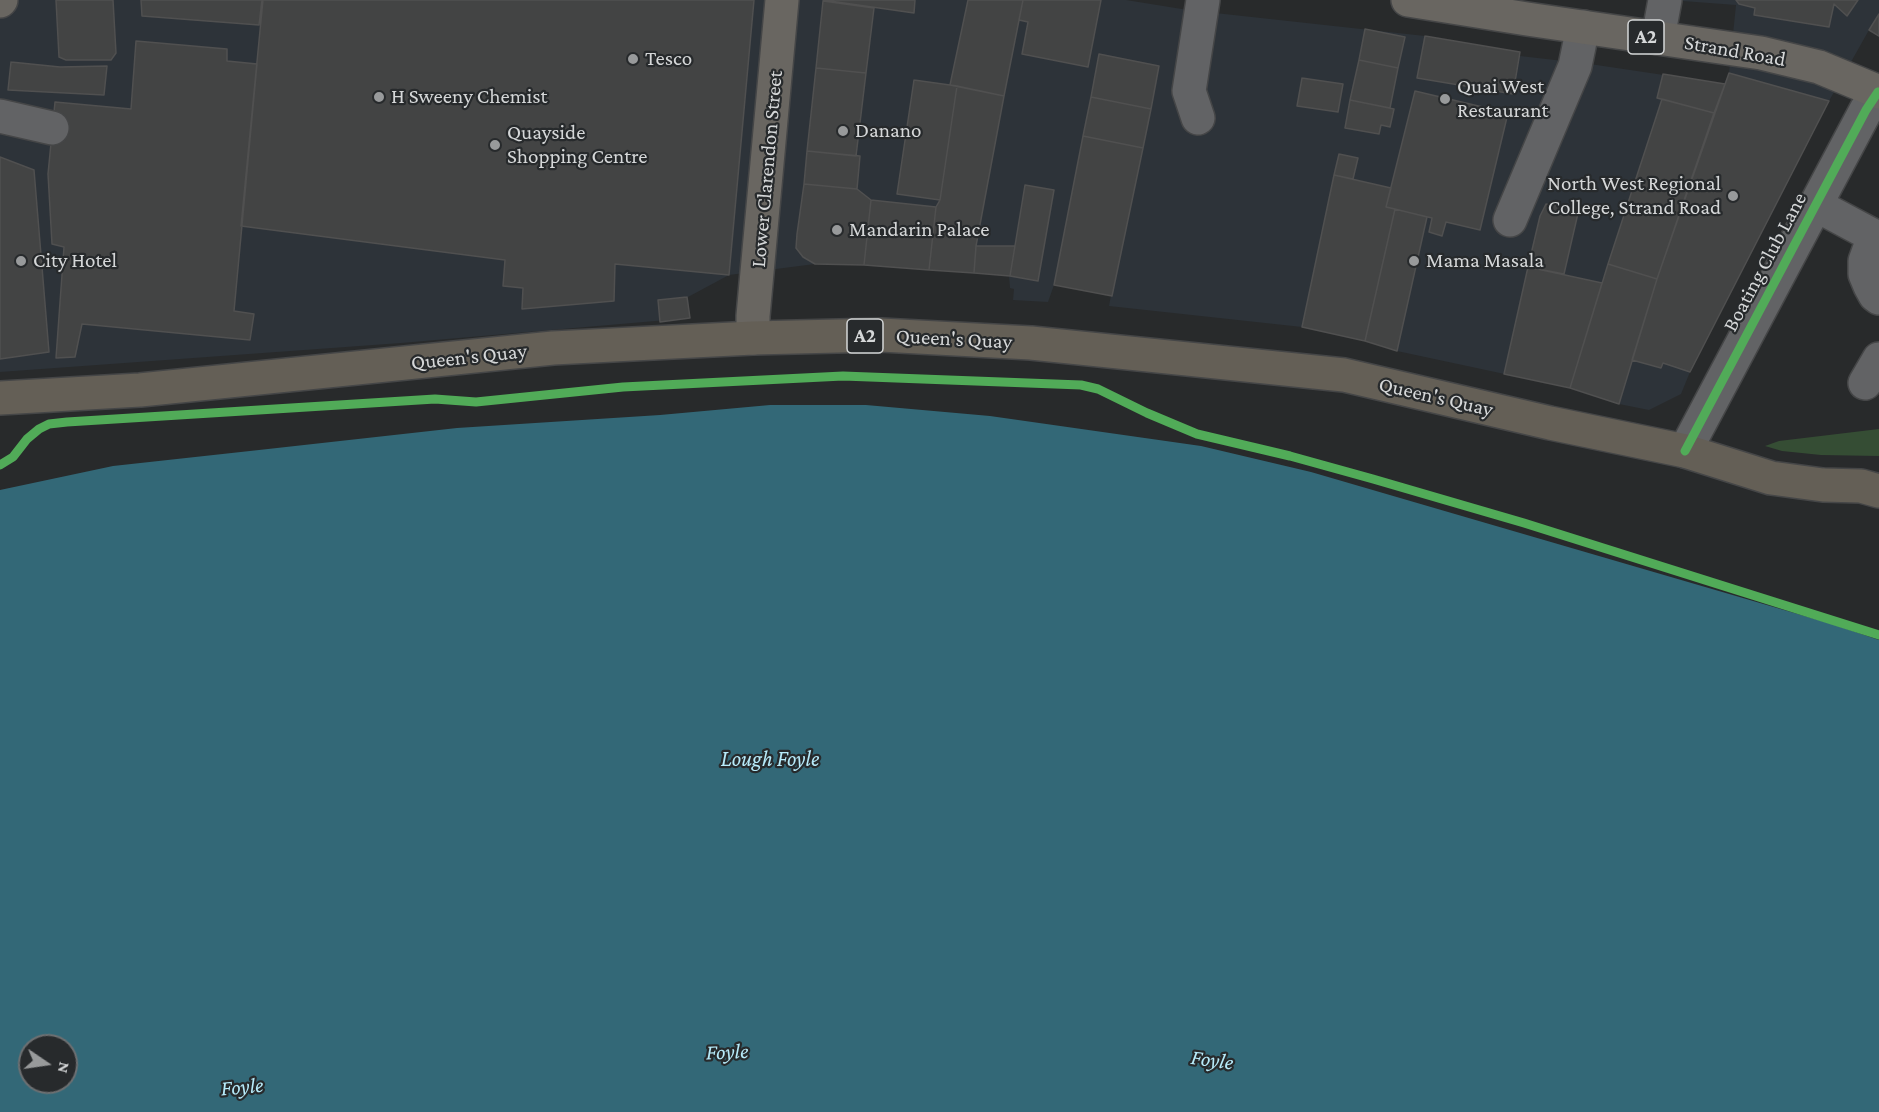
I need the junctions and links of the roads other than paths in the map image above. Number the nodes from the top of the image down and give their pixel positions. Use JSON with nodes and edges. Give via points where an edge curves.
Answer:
{"nodes":[{"id":1,"x":782,"y":0,"type":"edge"},
{"id":2,"x":1203,"y":0,"type":"edge"},
{"id":3,"x":1408,"y":0,"type":"edge"},
{"id":4,"x":1665,"y":0,"type":"edge"},
{"id":5,"x":1529,"y":10,"type":"edge"},
{"id":6,"x":1583,"y":27,"type":"junction"},
{"id":7,"x":1658,"y":38,"type":"junction"},
{"id":8,"x":1878,"y":92,"type":"edge"},
{"id":9,"x":0,"y":116,"type":"edge"},
{"id":10,"x":1198,"y":118,"type":"dead end"},
{"id":11,"x":52,"y":128,"type":"dead end"},
{"id":12,"x":1816,"y":205,"type":"junction"},
{"id":13,"x":1510,"y":220,"type":"dead end"},
{"id":14,"x":1879,"y":298,"type":"edge"},
{"id":15,"x":753,"y":338,"type":"junction"},
{"id":16,"x":0,"y":398,"type":"edge"},
{"id":17,"x":1685,"y":451,"type":"junction"},
{"id":18,"x":1873,"y":486,"type":"edge"}],
"edges":[{"from":1,"to":15,"type":"main road","name":"Lower Clarendon Street"},
{"from":2,"to":10,"type":"street","via":[[1189,91]]},
{"from":3,"to":5,"type":"main road","name":"Strand Road","number":"A2"},
{"from":4,"to":7,"type":"street"},
{"from":5,"to":6,"type":"main road","name":"Strand Road","number":"A2"},
{"from":6,"to":7,"type":"main road","name":"Strand Road","number":"A2"},
{"from":6,"to":13,"type":"street","via":[[1575,66]]},
{"from":7,"to":8,"type":"main road","name":"Strand Road","number":"A2","via":[[1761,53],[1819,68]]},
{"from":8,"to":12,"type":"street","name":"Boating Club Lane"},
{"from":9,"to":11,"type":"street"},
{"from":12,"to":14,"type":"street","via":[[1874,236],[1865,274]]},
{"from":12,"to":17,"type":"street","name":"Boating Club Lane"},
{"from":15,"to":16,"type":"highway","name":"Queen's Quay","number":"A2","via":[[553,348],[140,390]]},
{"from":15,"to":17,"type":"highway","name":"Queen's Quay","number":"A2","via":[[881,335],[1031,343],[1344,375]]},
{"from":17,"to":18,"type":"highway","name":"Queen's Quay","number":"A2","via":[[1771,478]]}]}
